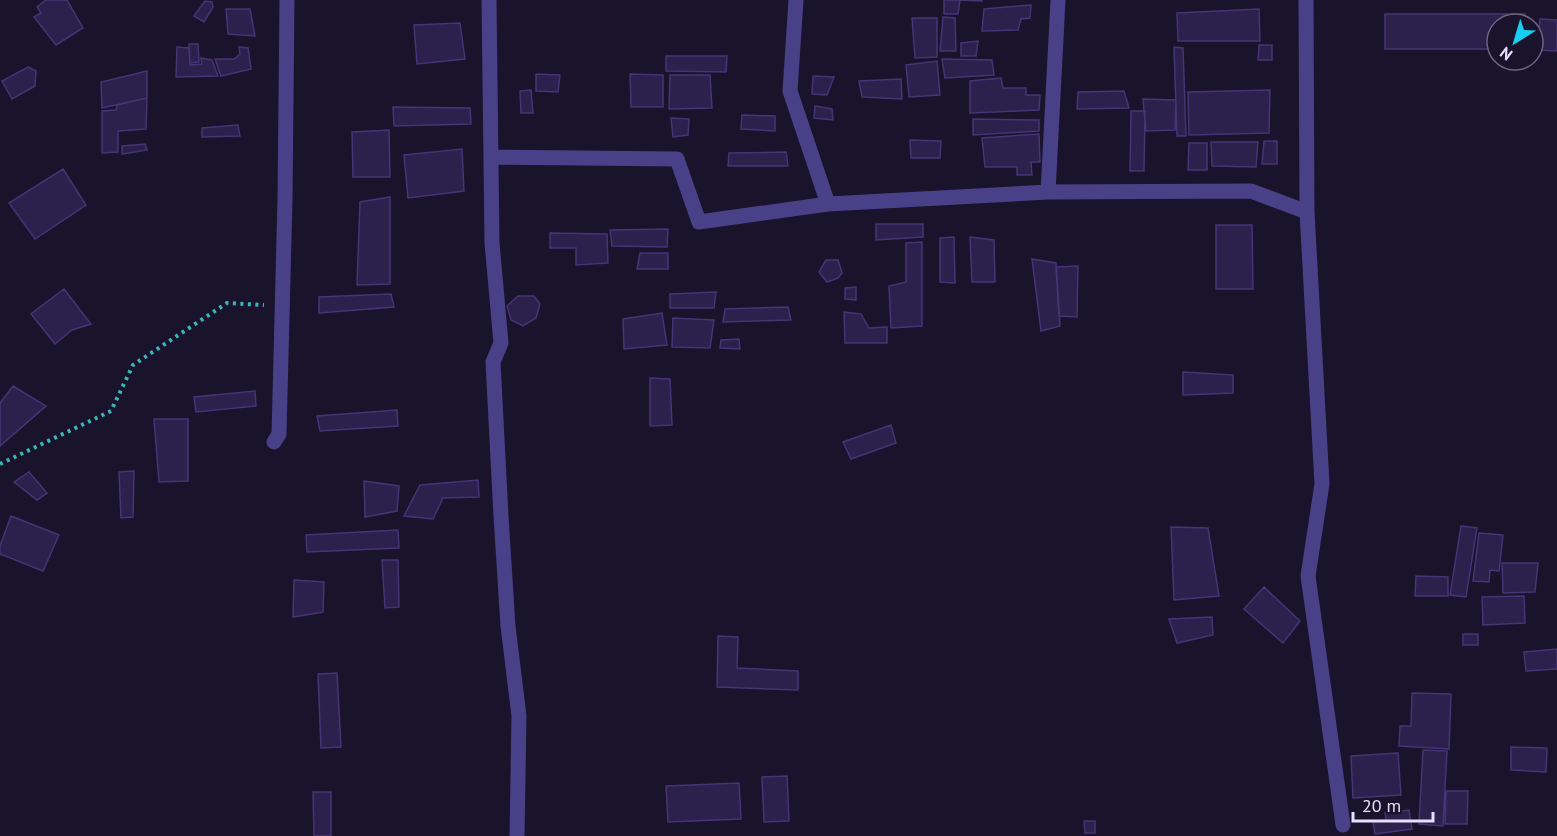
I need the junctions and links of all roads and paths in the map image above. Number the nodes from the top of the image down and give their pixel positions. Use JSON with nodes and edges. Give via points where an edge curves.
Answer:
{"nodes":[{"id":1,"x":287,"y":0,"type":"edge"},
{"id":2,"x":489,"y":0,"type":"edge"},
{"id":3,"x":796,"y":0,"type":"edge"},
{"id":4,"x":1058,"y":0,"type":"edge"},
{"id":5,"x":1306,"y":0,"type":"edge"},
{"id":6,"x":491,"y":157,"type":"junction"},
{"id":7,"x":1048,"y":192,"type":"junction"},
{"id":8,"x":828,"y":204,"type":"junction"},
{"id":9,"x":1307,"y":212,"type":"junction"},
{"id":10,"x":283,"y":306,"type":"junction"},
{"id":11,"x":274,"y":442,"type":"dead end"},
{"id":12,"x":0,"y":464,"type":"edge"},
{"id":13,"x":1343,"y":825,"type":"dead end"},
{"id":14,"x":517,"y":836,"type":"edge"}],
"edges":[{"from":1,"to":10,"type":"street"},
{"from":2,"to":6,"type":"street"},
{"from":3,"to":8,"type":"street","via":[[790,91]]},
{"from":4,"to":7,"type":"street"},
{"from":5,"to":9,"type":"street"},
{"from":6,"to":8,"type":"street","via":[[677,159],[699,222]]},
{"from":6,"to":14,"type":"street","via":[[492,243],[501,343],[493,362],[500,504],[519,716]]},
{"from":7,"to":8,"type":"street"},
{"from":7,"to":9,"type":"street","via":[[1251,191]]},
{"from":9,"to":13,"type":"street","via":[[1323,484],[1308,576]]},
{"from":10,"to":11,"type":"street","via":[[279,434]]},
{"from":10,"to":12,"type":"path","via":[[227,303],[132,365],[111,411]]}]}
